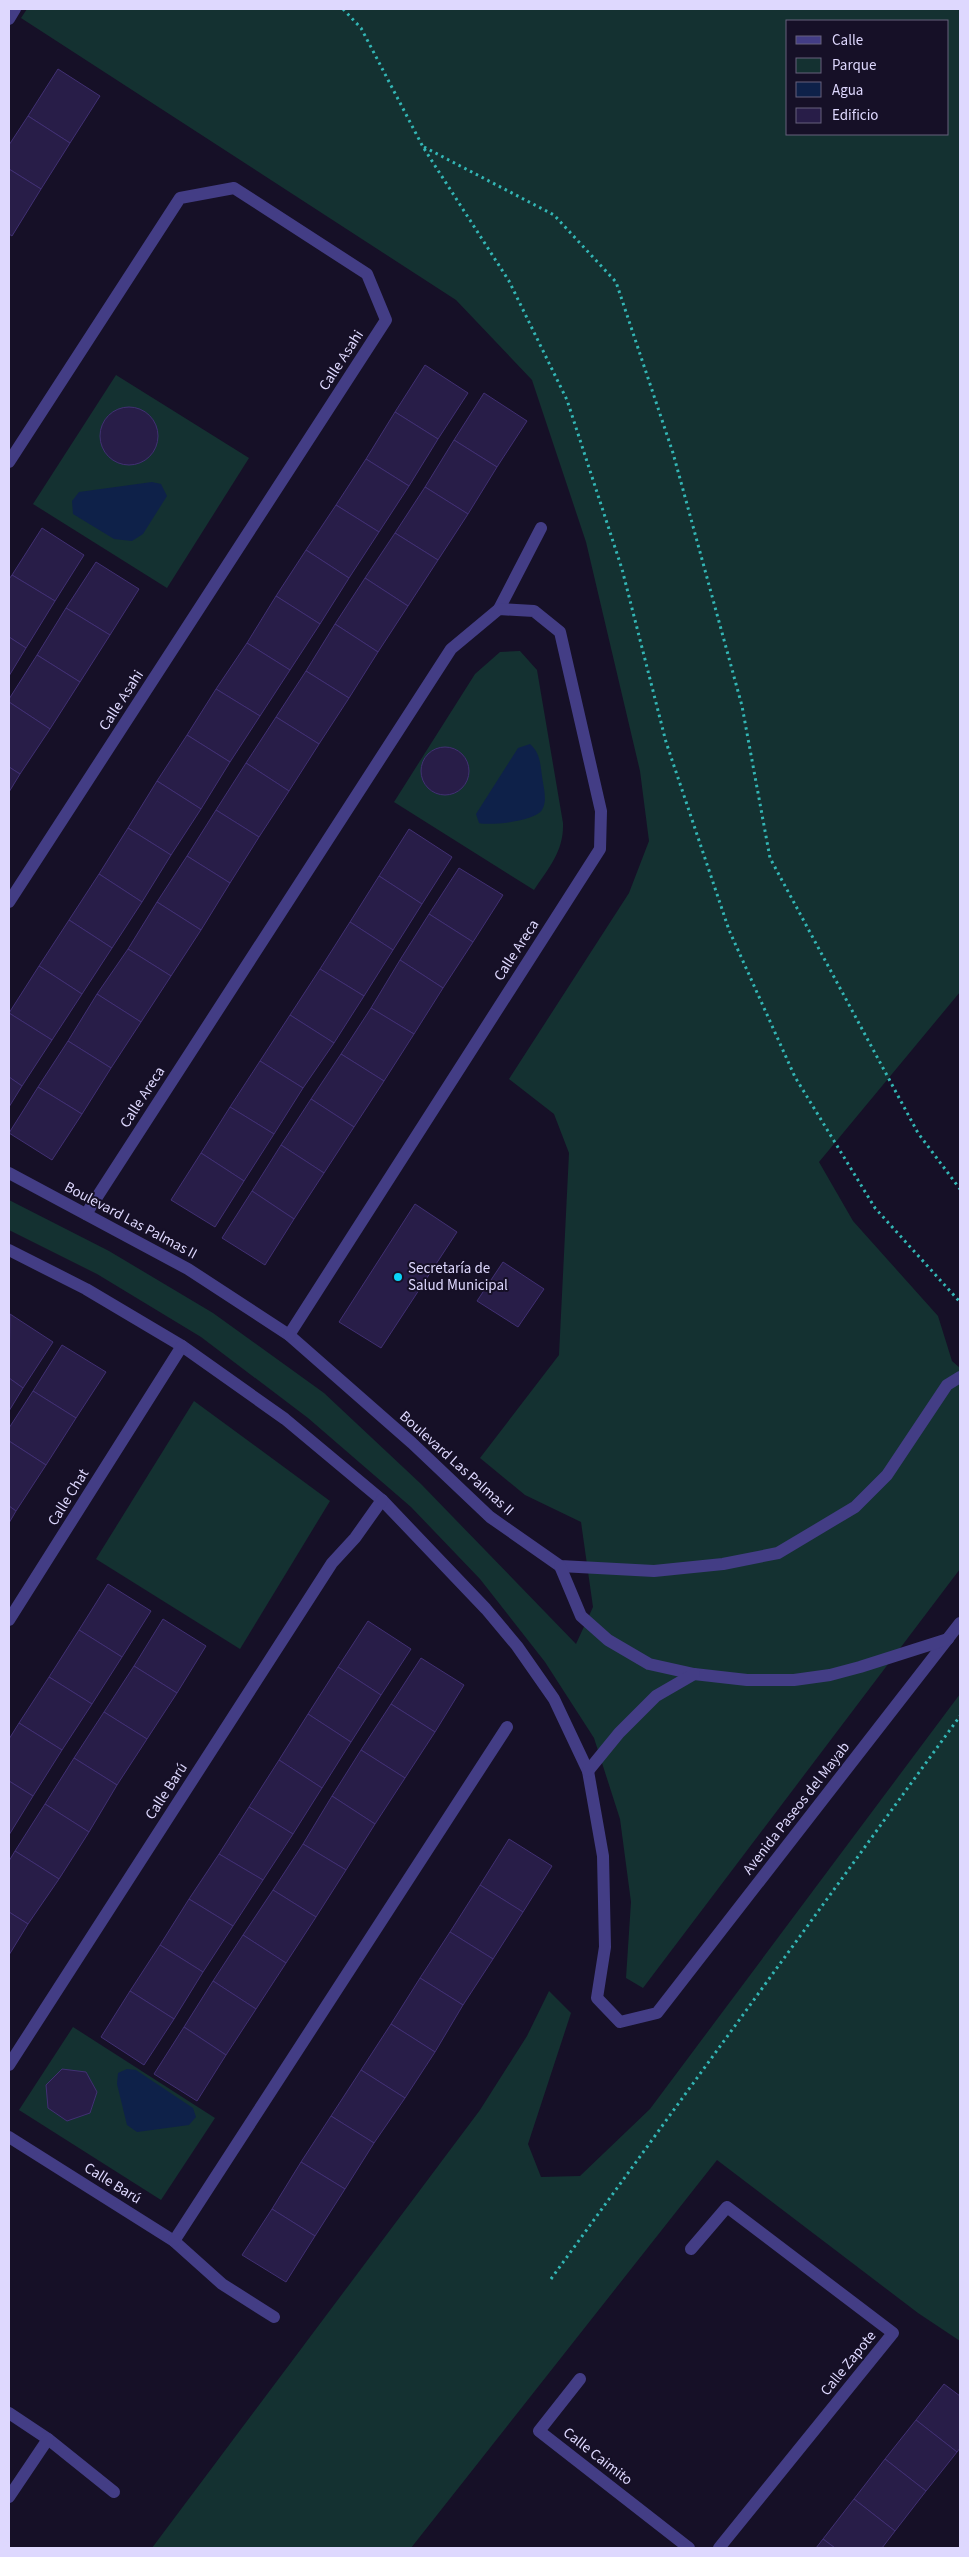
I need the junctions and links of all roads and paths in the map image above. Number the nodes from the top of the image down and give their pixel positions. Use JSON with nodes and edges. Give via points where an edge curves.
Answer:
{"nodes":[{"id":1,"x":15,"y":9,"type":"edge"},
{"id":2,"x":343,"y":9,"type":"edge"},
{"id":3,"x":9,"y":18,"type":"edge"},
{"id":4,"x":423,"y":147,"type":"junction"},
{"id":5,"x":9,"y":462,"type":"edge"},
{"id":6,"x":541,"y":528,"type":"dead end"},
{"id":7,"x":499,"y":609,"type":"junction"},
{"id":8,"x":9,"y":902,"type":"edge"},
{"id":9,"x":9,"y":1173,"type":"edge"},
{"id":10,"x":960,"y":1189,"type":"edge"},
{"id":11,"x":86,"y":1214,"type":"junction"},
{"id":12,"x":9,"y":1250,"type":"edge"},
{"id":13,"x":960,"y":1302,"type":"edge"},
{"id":14,"x":289,"y":1335,"type":"junction"},
{"id":15,"x":182,"y":1346,"type":"junction"},
{"id":16,"x":960,"y":1377,"type":"edge"},
{"id":17,"x":382,"y":1500,"type":"junction"},
{"id":18,"x":560,"y":1566,"type":"junction"},
{"id":19,"x":9,"y":1620,"type":"edge"},
{"id":20,"x":960,"y":1624,"type":"edge"},
{"id":21,"x":948,"y":1639,"type":"junction"},
{"id":22,"x":694,"y":1674,"type":"junction"},
{"id":23,"x":960,"y":1716,"type":"edge"},
{"id":24,"x":507,"y":1727,"type":"dead end"},
{"id":25,"x":588,"y":1771,"type":"junction"},
{"id":26,"x":9,"y":2065,"type":"edge"},
{"id":27,"x":9,"y":2137,"type":"edge"},
{"id":28,"x":174,"y":2240,"type":"junction"},
{"id":29,"x":691,"y":2249,"type":"dead end"},
{"id":30,"x":551,"y":2278,"type":"dead end"},
{"id":31,"x":274,"y":2316,"type":"dead end"},
{"id":32,"x":580,"y":2380,"type":"dead end"},
{"id":33,"x":9,"y":2413,"type":"edge"},
{"id":34,"x":48,"y":2439,"type":"junction"},
{"id":35,"x":114,"y":2492,"type":"dead end"},
{"id":36,"x":9,"y":2497,"type":"edge"},
{"id":37,"x":689,"y":2548,"type":"edge"},
{"id":38,"x":719,"y":2548,"type":"edge"}],
"edges":[{"from":1,"to":3,"type":"street"},
{"from":2,"to":4,"type":"path","via":[[361,28]]},
{"from":4,"to":10,"type":"path","via":[[554,215],[616,282],[673,453],[739,697],[770,858],[918,1133]]},
{"from":4,"to":13,"type":"path","via":[[509,281],[567,400],[622,569],[666,742],[729,930],[795,1077],[876,1208]]},
{"from":5,"to":8,"type":"street","name":"Calle Asahi","via":[[180,198],[234,188],[367,274],[386,320]]},
{"from":6,"to":7,"type":"street","name":"Calle Areca"},
{"from":7,"to":11,"type":"street","name":"Calle Areca","via":[[451,649]]},
{"from":7,"to":14,"type":"street","name":"Calle Areca","via":[[534,611],[560,632],[601,811],[600,849]]},
{"from":9,"to":11,"type":"street","name":"Boulevard Las Palmas II"},
{"from":11,"to":14,"type":"street","name":"Boulevard Las Palmas II","via":[[188,1269]]},
{"from":12,"to":15,"type":"street","via":[[86,1289]]},
{"from":14,"to":18,"type":"street","name":"Boulevard Las Palmas II","via":[[412,1443],[490,1517]]},
{"from":15,"to":17,"type":"street","via":[[285,1419]]},
{"from":15,"to":19,"type":"street","name":"Calle Chat"},
{"from":16,"to":18,"type":"street","via":[[947,1384],[887,1475],[855,1507],[778,1553],[723,1564],[654,1571]]},
{"from":17,"to":25,"type":"street","via":[[517,1646],[554,1698]]},
{"from":17,"to":26,"type":"street","name":"Calle Barú","via":[[332,1563]]},
{"from":18,"to":22,"type":"street","via":[[581,1616],[608,1640],[649,1664]]},
{"from":20,"to":21,"type":"street","name":"Avenida Paseos del Mayab"},
{"from":21,"to":22,"type":"street","via":[[837,1674],[794,1680],[747,1680]]},
{"from":21,"to":25,"type":"street","name":"Avenida Paseos del Mayab","via":[[657,2012],[620,2022],[597,1998],[605,1947],[603,1856]]},
{"from":22,"to":25,"type":"street","via":[[656,1696],[619,1733]]},
{"from":23,"to":30,"type":"path"},
{"from":24,"to":28,"type":"street"},
{"from":27,"to":28,"type":"street","name":"Calle Barú"},
{"from":28,"to":31,"type":"street","name":"Calle Barú","via":[[222,2284]]},
{"from":29,"to":38,"type":"street","name":"Calle Zapote","via":[[726,2207],[893,2333]]},
{"from":32,"to":37,"type":"street","name":"Calle Caimito","via":[[539,2430]]},
{"from":33,"to":34,"type":"street"},
{"from":34,"to":35,"type":"street"},
{"from":34,"to":36,"type":"street"}]}
